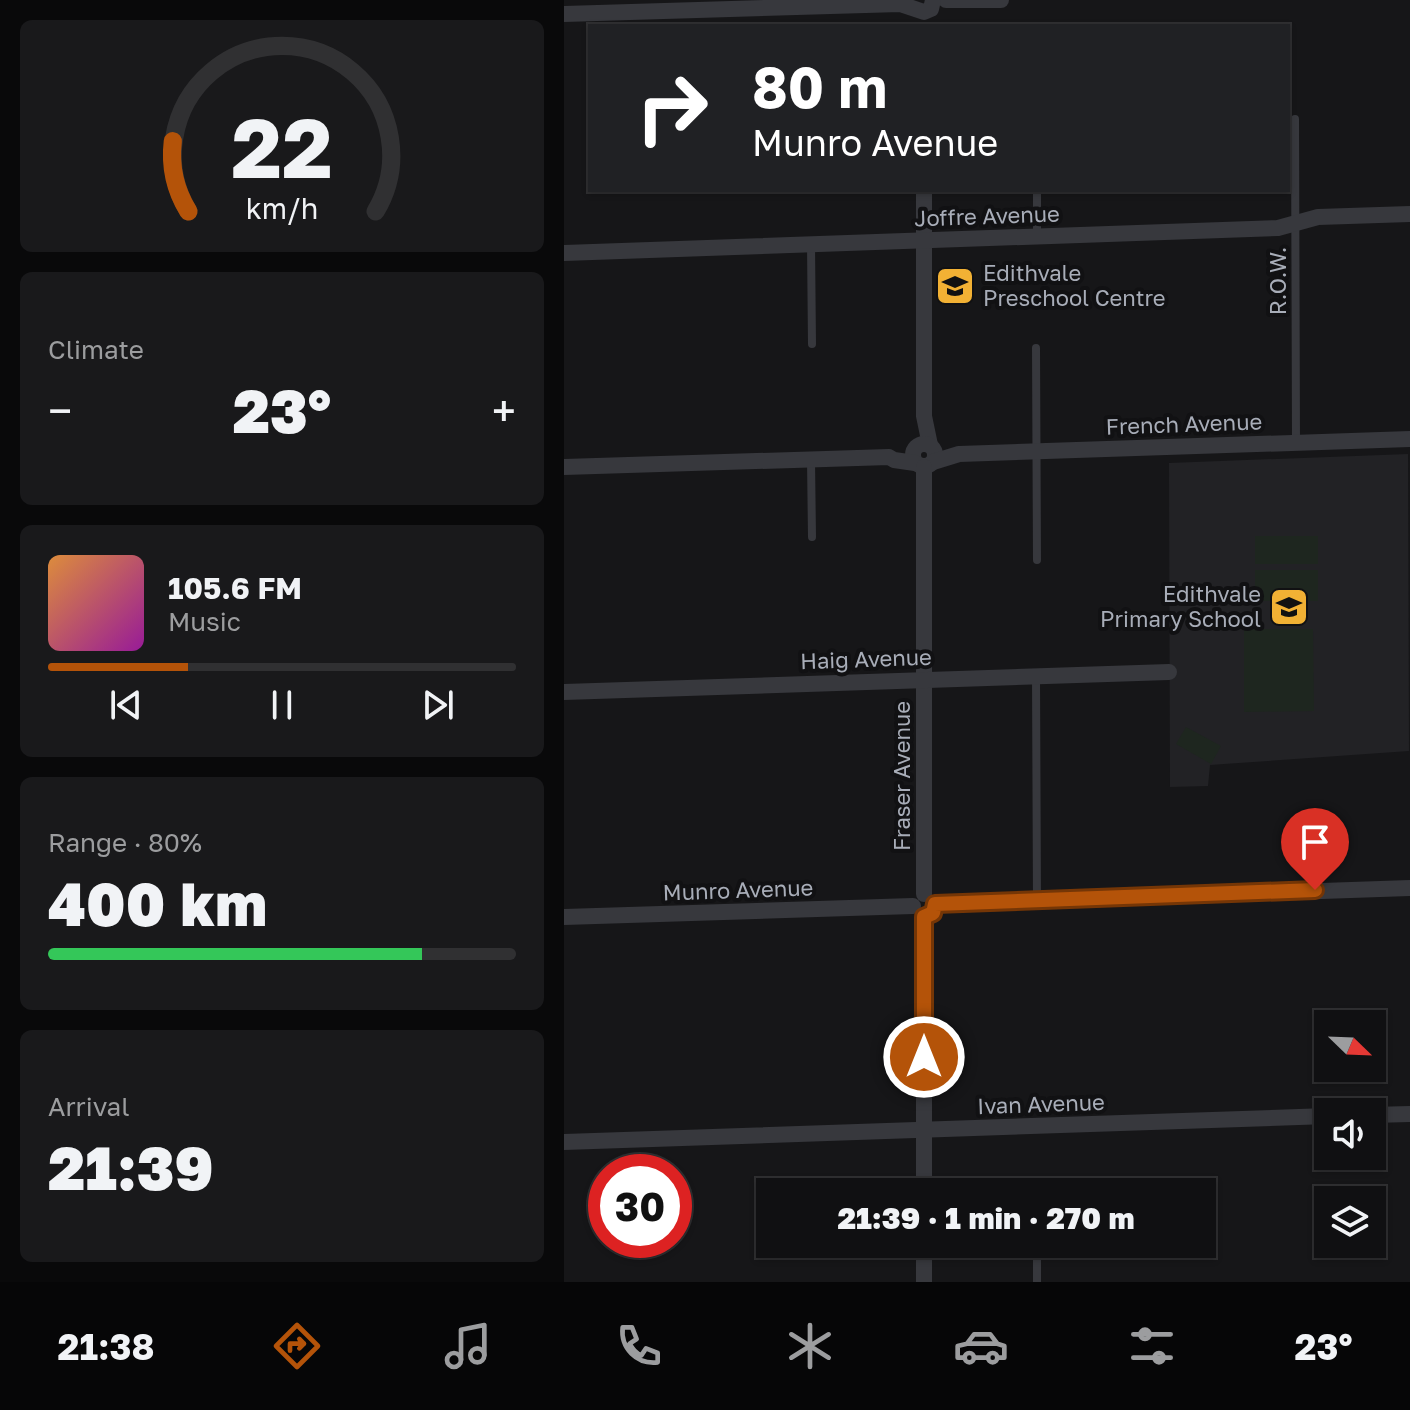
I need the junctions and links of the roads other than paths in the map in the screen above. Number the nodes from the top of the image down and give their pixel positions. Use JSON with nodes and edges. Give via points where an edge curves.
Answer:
{"nodes":[{"id":1,"x":1001,"y":0,"type":"edge"},
{"id":2,"x":925,"y":8,"type":"edge"},
{"id":3,"x":564,"y":14,"type":"edge"},
{"id":4,"x":1295,"y":119,"type":"dead end"},
{"id":5,"x":924,"y":192,"type":"edge"},
{"id":6,"x":1037,"y":192,"type":"edge"},
{"id":7,"x":1410,"y":214,"type":"edge"},
{"id":8,"x":1296,"y":224,"type":"junction"},
{"id":9,"x":1037,"y":237,"type":"junction"},
{"id":10,"x":924,"y":240,"type":"junction"},
{"id":11,"x":811,"y":244,"type":"junction"},
{"id":12,"x":564,"y":253,"type":"edge"},
{"id":13,"x":812,"y":344,"type":"dead end"},
{"id":14,"x":1036,"y":348,"type":"dead end"},
{"id":15,"x":1410,"y":439,"type":"edge"},
{"id":16,"x":1296,"y":442,"type":"junction"},
{"id":17,"x":1037,"y":451,"type":"junction"},
{"id":18,"x":924,"y":454,"type":"junction"},
{"id":19,"x":811,"y":459,"type":"junction"},
{"id":20,"x":564,"y":467,"type":"edge"},
{"id":21,"x":812,"y":537,"type":"dead end"},
{"id":22,"x":1037,"y":560,"type":"dead end"},
{"id":23,"x":1169,"y":672,"type":"dead end"},
{"id":24,"x":1036,"y":677,"type":"junction"},
{"id":25,"x":924,"y":679,"type":"junction"},
{"id":26,"x":564,"y":692,"type":"edge"},
{"id":27,"x":1410,"y":888,"type":"edge"},
{"id":28,"x":1037,"y":902,"type":"junction"},
{"id":29,"x":924,"y":905,"type":"junction"},
{"id":30,"x":564,"y":917,"type":"edge"},
{"id":31,"x":1410,"y":1114,"type":"edge"},
{"id":32,"x":1386,"y":1115,"type":"edge"},
{"id":33,"x":1314,"y":1116,"type":"edge"},
{"id":34,"x":923,"y":1130,"type":"junction"},
{"id":35,"x":564,"y":1142,"type":"edge"},
{"id":36,"x":924,"y":1178,"type":"edge"},
{"id":37,"x":924,"y":1258,"type":"edge"},
{"id":38,"x":1037,"y":1258,"type":"edge"},
{"id":39,"x":924,"y":1282,"type":"edge"},
{"id":40,"x":1037,"y":1282,"type":"edge"}],
"edges":[{"from":1,"to":2,"type":"street"},
{"from":2,"to":3,"type":"street"},
{"from":4,"to":8,"type":"lane","name":"R.O.W."},
{"from":5,"to":10,"type":"street","name":"Fraser Avenue"},
{"from":6,"to":9,"type":"lane"},
{"from":7,"to":8,"type":"street","name":"Joffre Avenue","via":[[1321,217]]},
{"from":8,"to":9,"type":"street","name":"Joffre Avenue"},
{"from":8,"to":16,"type":"lane","name":"R.O.W."},
{"from":9,"to":10,"type":"street","name":"Joffre Avenue"},
{"from":10,"to":11,"type":"street","name":"Joffre Avenue"},
{"from":10,"to":18,"type":"street","name":"Fraser Avenue"},
{"from":11,"to":12,"type":"street","name":"Joffre Avenue"},
{"from":11,"to":13,"type":"lane"},
{"from":14,"to":17,"type":"lane"},
{"from":15,"to":16,"type":"street","name":"French Avenue"},
{"from":16,"to":17,"type":"street","name":"French Avenue"},
{"from":17,"to":18,"type":"street","name":"French Avenue"},
{"from":17,"to":22,"type":"lane"},
{"from":18,"to":19,"type":"street","name":"French Avenue"},
{"from":18,"to":25,"type":"street","name":"Fraser Avenue"},
{"from":19,"to":20,"type":"street","name":"French Avenue"},
{"from":19,"to":21,"type":"lane"},
{"from":23,"to":24,"type":"street","name":"Haig Avenue"},
{"from":24,"to":25,"type":"street","name":"Haig Avenue"},
{"from":24,"to":28,"type":"lane"},
{"from":25,"to":26,"type":"street","name":"Haig Avenue"},
{"from":25,"to":29,"type":"street","name":"Fraser Avenue"},
{"from":27,"to":28,"type":"street","name":"Munro Avenue"},
{"from":28,"to":29,"type":"street","name":"Munro Avenue"},
{"from":29,"to":30,"type":"street","name":"Munro Avenue"},
{"from":29,"to":34,"type":"street","name":"Fraser Avenue"},
{"from":31,"to":32,"type":"street"},
{"from":33,"to":34,"type":"street","name":"Ivan Avenue"},
{"from":34,"to":35,"type":"street","name":"Ivan Avenue"},
{"from":34,"to":36,"type":"street","name":"Fraser Avenue"},
{"from":37,"to":39,"type":"street"},
{"from":38,"to":40,"type":"lane"}]}
